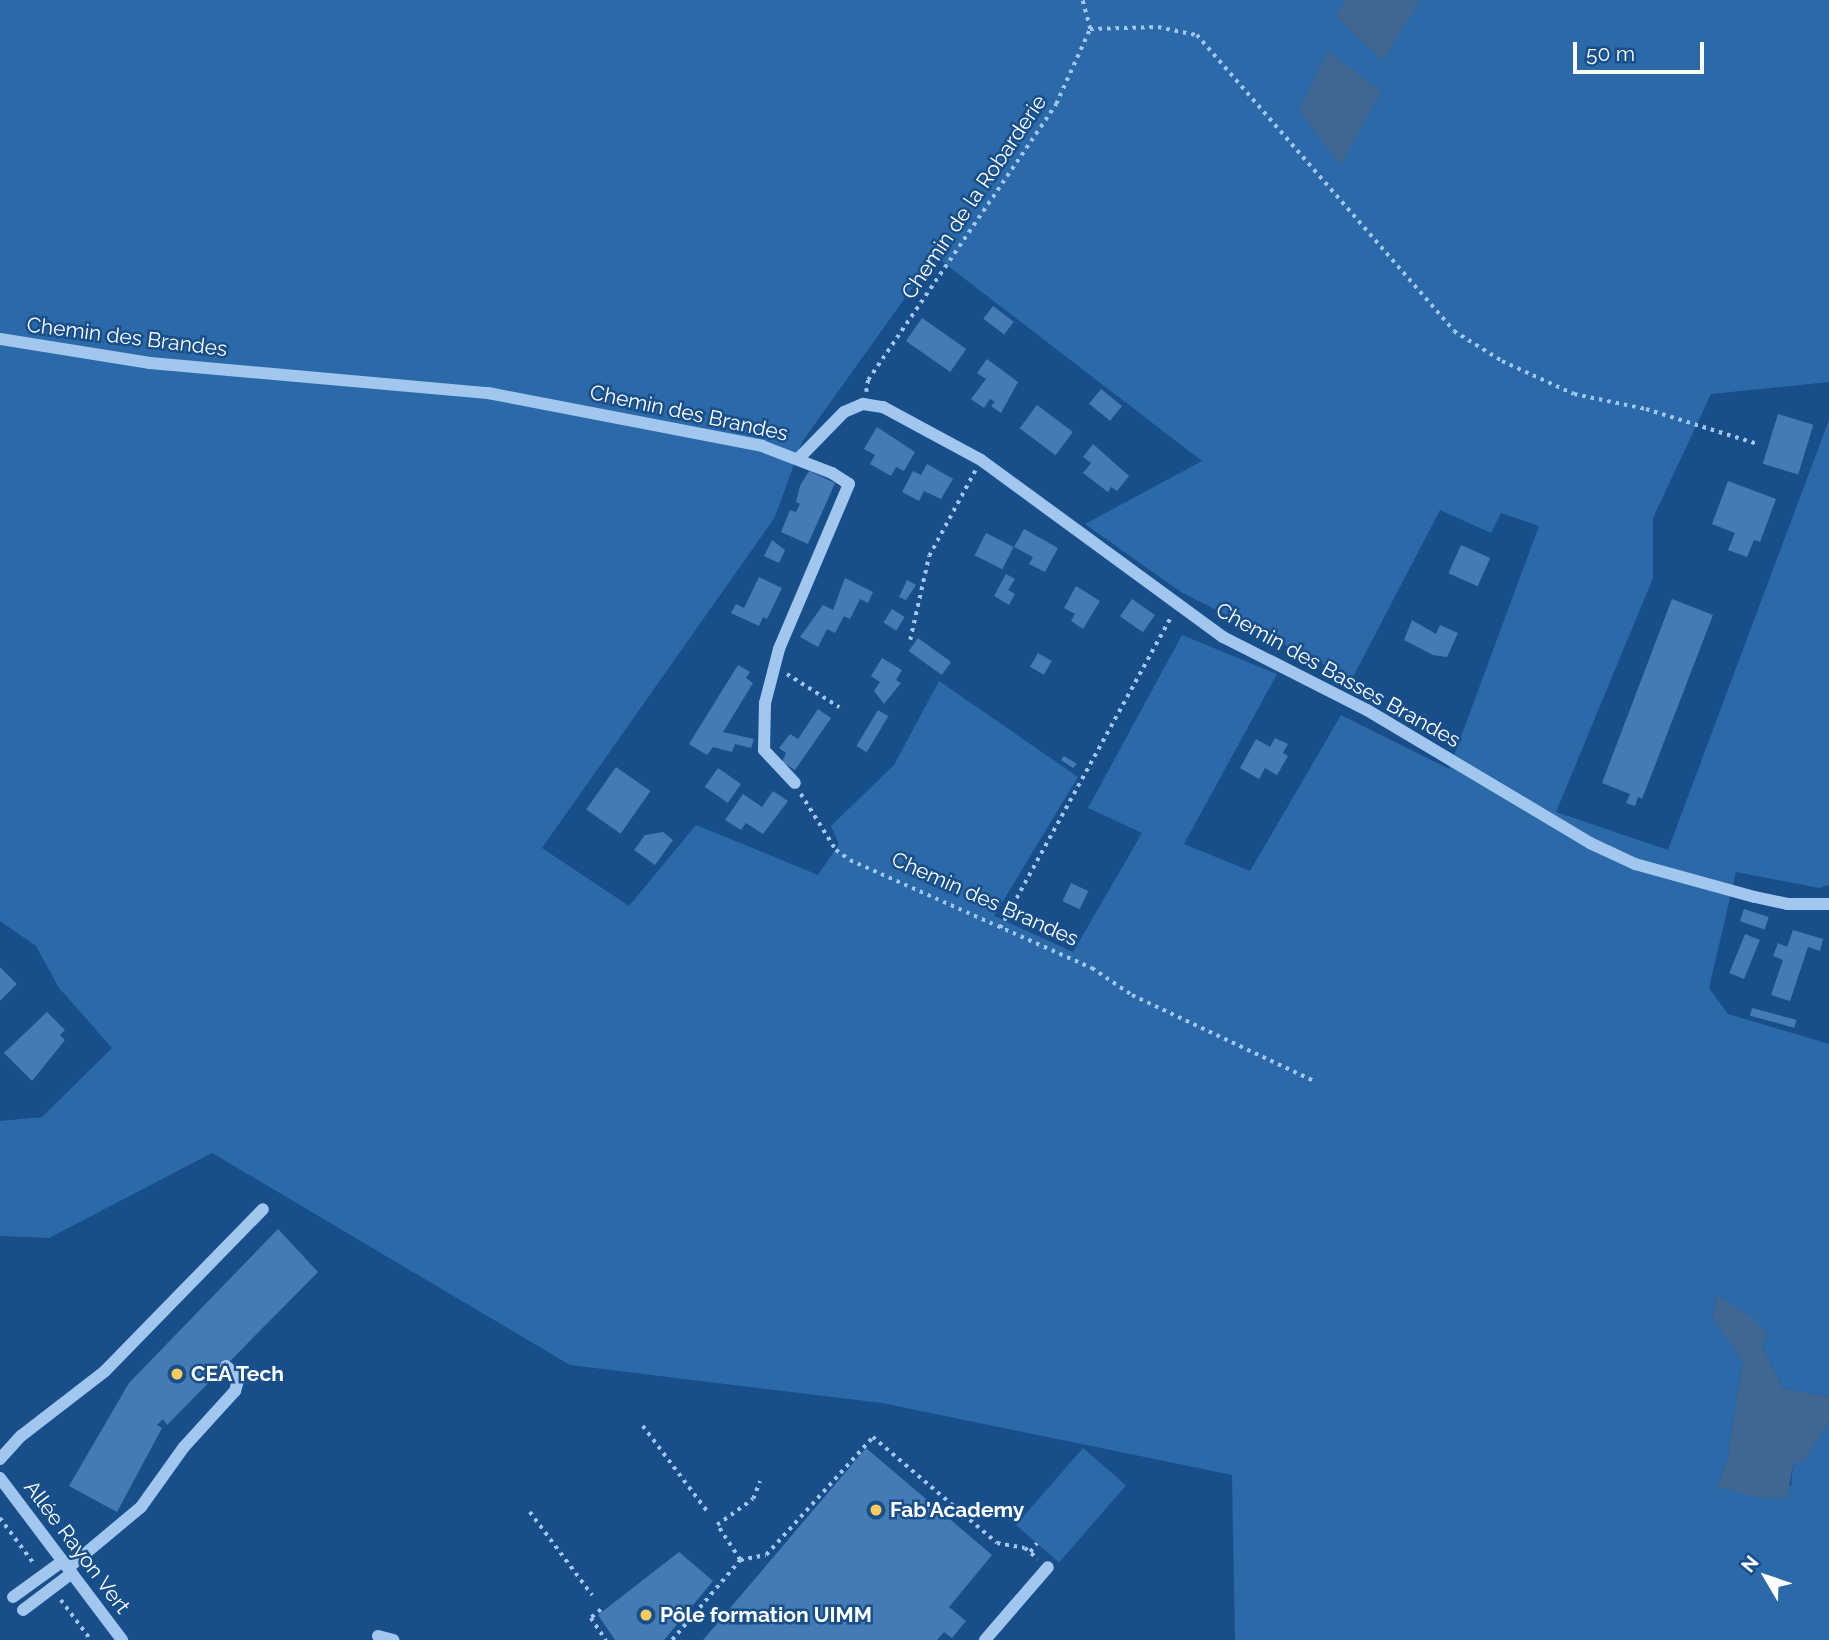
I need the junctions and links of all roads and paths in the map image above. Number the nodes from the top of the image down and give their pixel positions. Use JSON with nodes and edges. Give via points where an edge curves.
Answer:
{"nodes":[{"id":1,"x":1082,"y":0,"type":"edge"},
{"id":2,"x":1090,"y":29,"type":"junction"},
{"id":3,"x":0,"y":339,"type":"edge"},
{"id":4,"x":863,"y":404,"type":"junction"},
{"id":5,"x":1758,"y":444,"type":"dead end"},
{"id":6,"x":799,"y":458,"type":"junction"},
{"id":7,"x":981,"y":460,"type":"junction"},
{"id":8,"x":1177,"y":605,"type":"junction"},
{"id":9,"x":910,"y":640,"type":"dead end"},
{"id":10,"x":775,"y":667,"type":"junction"},
{"id":11,"x":839,"y":707,"type":"dead end"},
{"id":12,"x":794,"y":783,"type":"joint"},
{"id":13,"x":1829,"y":904,"type":"edge"},
{"id":14,"x":1000,"y":928,"type":"junction"},
{"id":15,"x":1316,"y":1082,"type":"dead end"},
{"id":16,"x":263,"y":1209,"type":"dead end"},
{"id":17,"x":226,"y":1366,"type":"dead end"},
{"id":18,"x":643,"y":1426,"type":"dead end"},
{"id":19,"x":0,"y":1459,"type":"edge"},
{"id":20,"x":760,"y":1482,"type":"dead end"},
{"id":21,"x":2,"y":1484,"type":"edge"},
{"id":22,"x":707,"y":1511,"type":"dead end"},
{"id":23,"x":530,"y":1512,"type":"dead end"},
{"id":24,"x":1037,"y":1543,"type":"dead end"},
{"id":25,"x":1030,"y":1552,"type":"junction"},
{"id":26,"x":740,"y":1560,"type":"junction"},
{"id":27,"x":68,"y":1567,"type":"junction"},
{"id":28,"x":1048,"y":1567,"type":"joint"},
{"id":29,"x":592,"y":1595,"type":"dead end"},
{"id":30,"x":13,"y":1597,"type":"dead end"},
{"id":31,"x":23,"y":1610,"type":"dead end"},
{"id":32,"x":601,"y":1610,"type":"dead end"},
{"id":33,"x":378,"y":1636,"type":"dead end"},
{"id":34,"x":122,"y":1640,"type":"edge"},
{"id":35,"x":393,"y":1640,"type":"edge"},
{"id":36,"x":606,"y":1640,"type":"edge"},
{"id":37,"x":672,"y":1640,"type":"edge"},
{"id":38,"x":985,"y":1640,"type":"edge"}],
"edges":[{"from":1,"to":2,"type":"path"},
{"from":2,"to":4,"type":"path","name":"Chemin de la Robarderie","via":[[1056,104],[869,380]]},
{"from":2,"to":5,"type":"path","via":[[1158,27],[1198,35],[1454,331],[1492,355],[1574,394],[1646,409]]},
{"from":3,"to":6,"type":"street","name":"Chemin des Brandes","via":[[150,363],[488,393],[624,416]]},
{"from":4,"to":6,"type":"street","via":[[844,412]]},
{"from":4,"to":7,"type":"street","name":"Chemin des Basses Brandes","via":[[883,407]]},
{"from":6,"to":10,"type":"street","name":"Chemin des Brandes","via":[[849,484]]},
{"from":7,"to":8,"type":"street","name":"Chemin des Basses Brandes"},
{"from":7,"to":9,"type":"path","via":[[929,556]]},
{"from":8,"to":13,"type":"street","name":"Chemin des Basses Brandes","via":[[1223,637],[1367,710],[1601,849],[1635,864],[1755,897],[1787,904]]},
{"from":8,"to":14,"type":"path"},
{"from":10,"to":11,"type":"path"},
{"from":10,"to":12,"type":"street","name":"Chemin des Brandes","via":[[765,703],[764,750]]},
{"from":12,"to":14,"type":"path","name":"Chemin des Brandes","via":[[836,850],[850,860]]},
{"from":14,"to":15,"type":"path","name":"Chemin des Brandes","via":[[1092,968],[1132,995]]},
{"from":16,"to":19,"type":"street","via":[[105,1371],[21,1436]]},
{"from":17,"to":27,"type":"street","via":[[239,1377],[235,1391],[184,1447],[141,1507]]},
{"from":18,"to":22,"type":"path"},
{"from":20,"to":26,"type":"path","via":[[753,1499],[717,1525]]},
{"from":21,"to":27,"type":"street","name":"Allée Rayon Vert"},
{"from":23,"to":29,"type":"path"},
{"from":24,"to":25,"type":"path"},
{"from":25,"to":26,"type":"path","via":[[997,1543],[873,1437],[766,1555]]},
{"from":25,"to":28,"type":"path"},
{"from":26,"to":37,"type":"path"},
{"from":27,"to":30,"type":"street"},
{"from":27,"to":31,"type":"street"},
{"from":27,"to":34,"type":"street","name":"Allée Rayon Vert","via":[[102,1603]]},
{"from":28,"to":38,"type":"street"},
{"from":32,"to":36,"type":"path","via":[[591,1618]]},
{"from":33,"to":35,"type":"street"}]}
